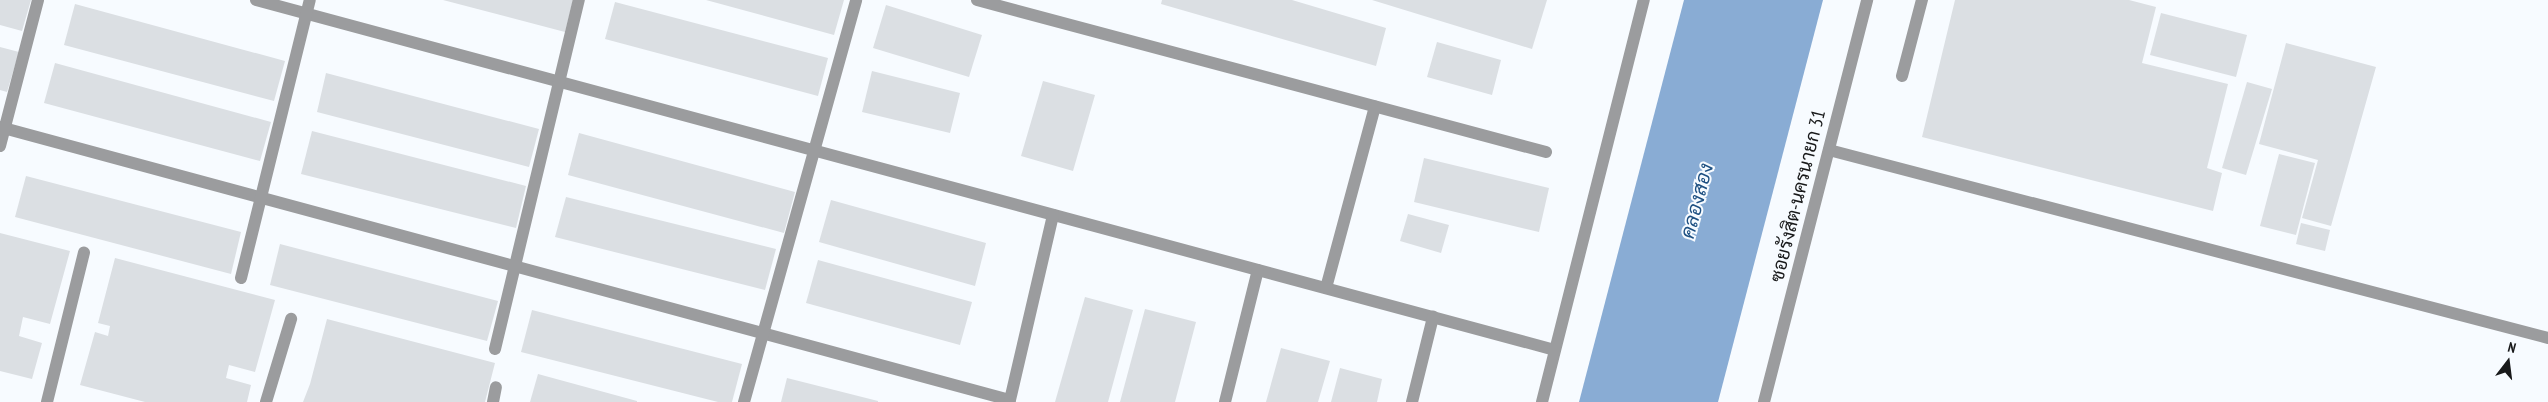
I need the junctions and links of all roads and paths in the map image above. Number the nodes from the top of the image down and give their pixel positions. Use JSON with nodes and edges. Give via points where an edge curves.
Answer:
{"nodes":[{"id":1,"x":38,"y":0,"type":"edge"},
{"id":2,"x":256,"y":0,"type":"edge"},
{"id":3,"x":310,"y":0,"type":"edge"},
{"id":4,"x":580,"y":0,"type":"edge"},
{"id":5,"x":856,"y":0,"type":"edge"},
{"id":6,"x":977,"y":0,"type":"edge"},
{"id":7,"x":1644,"y":0,"type":"edge"},
{"id":8,"x":1868,"y":0,"type":"edge"},
{"id":9,"x":1922,"y":0,"type":"edge"},
{"id":10,"x":307,"y":14,"type":"junction"},
{"id":11,"x":1902,"y":76,"type":"dead end"},
{"id":12,"x":560,"y":82,"type":"junction"},
{"id":13,"x":1375,"y":106,"type":"junction"},
{"id":14,"x":2,"y":128,"type":"edge"},
{"id":15,"x":0,"y":146,"type":"edge"},
{"id":16,"x":814,"y":150,"type":"junction"},
{"id":17,"x":1829,"y":150,"type":"junction"},
{"id":18,"x":1546,"y":152,"type":"dead end"},
{"id":19,"x":261,"y":198,"type":"junction"},
{"id":20,"x":1053,"y":215,"type":"junction"},
{"id":21,"x":84,"y":252,"type":"dead end"},
{"id":22,"x":514,"y":266,"type":"junction"},
{"id":23,"x":1258,"y":270,"type":"junction"},
{"id":24,"x":241,"y":278,"type":"dead end"},
{"id":25,"x":1326,"y":288,"type":"junction"},
{"id":26,"x":1433,"y":317,"type":"junction"},
{"id":27,"x":291,"y":319,"type":"dead end"},
{"id":28,"x":763,"y":333,"type":"junction"},
{"id":29,"x":2548,"y":338,"type":"edge"},
{"id":30,"x":495,"y":349,"type":"dead end"},
{"id":31,"x":1555,"y":350,"type":"junction"},
{"id":32,"x":496,"y":387,"type":"dead end"},
{"id":33,"x":1010,"y":401,"type":"edge"},
{"id":34,"x":1766,"y":401,"type":"edge"},
{"id":35,"x":47,"y":402,"type":"edge"},
{"id":36,"x":266,"y":402,"type":"edge"},
{"id":37,"x":493,"y":402,"type":"edge"},
{"id":38,"x":744,"y":402,"type":"edge"},
{"id":39,"x":1225,"y":402,"type":"edge"},
{"id":40,"x":1412,"y":402,"type":"edge"},
{"id":41,"x":1542,"y":402,"type":"edge"}],
"edges":[{"from":1,"to":14,"type":"street"},
{"from":2,"to":10,"type":"street"},
{"from":3,"to":10,"type":"street"},
{"from":4,"to":12,"type":"street"},
{"from":5,"to":16,"type":"street"},
{"from":6,"to":13,"type":"street"},
{"from":7,"to":31,"type":"street"},
{"from":8,"to":17,"type":"street","name":"ซอยรังสิต-นครนายก 31"},
{"from":9,"to":11,"type":"street"},
{"from":10,"to":12,"type":"street"},
{"from":10,"to":19,"type":"street"},
{"from":12,"to":16,"type":"street"},
{"from":12,"to":22,"type":"street"},
{"from":13,"to":18,"type":"street"},
{"from":13,"to":25,"type":"street"},
{"from":14,"to":15,"type":"street"},
{"from":14,"to":19,"type":"street"},
{"from":16,"to":20,"type":"street"},
{"from":16,"to":28,"type":"street"},
{"from":17,"to":29,"type":"street"},
{"from":17,"to":34,"type":"street","name":"ซอยรังสิต-นครนายก 31"},
{"from":19,"to":22,"type":"street"},
{"from":19,"to":24,"type":"street"},
{"from":20,"to":23,"type":"street"},
{"from":20,"to":33,"type":"street"},
{"from":21,"to":35,"type":"street"},
{"from":22,"to":28,"type":"street"},
{"from":22,"to":30,"type":"street"},
{"from":23,"to":25,"type":"street"},
{"from":23,"to":39,"type":"street"},
{"from":25,"to":26,"type":"street"},
{"from":26,"to":31,"type":"street"},
{"from":26,"to":40,"type":"street"},
{"from":27,"to":36,"type":"street"},
{"from":28,"to":33,"type":"street"},
{"from":28,"to":38,"type":"street"},
{"from":31,"to":41,"type":"street"},
{"from":32,"to":37,"type":"street"}]}
